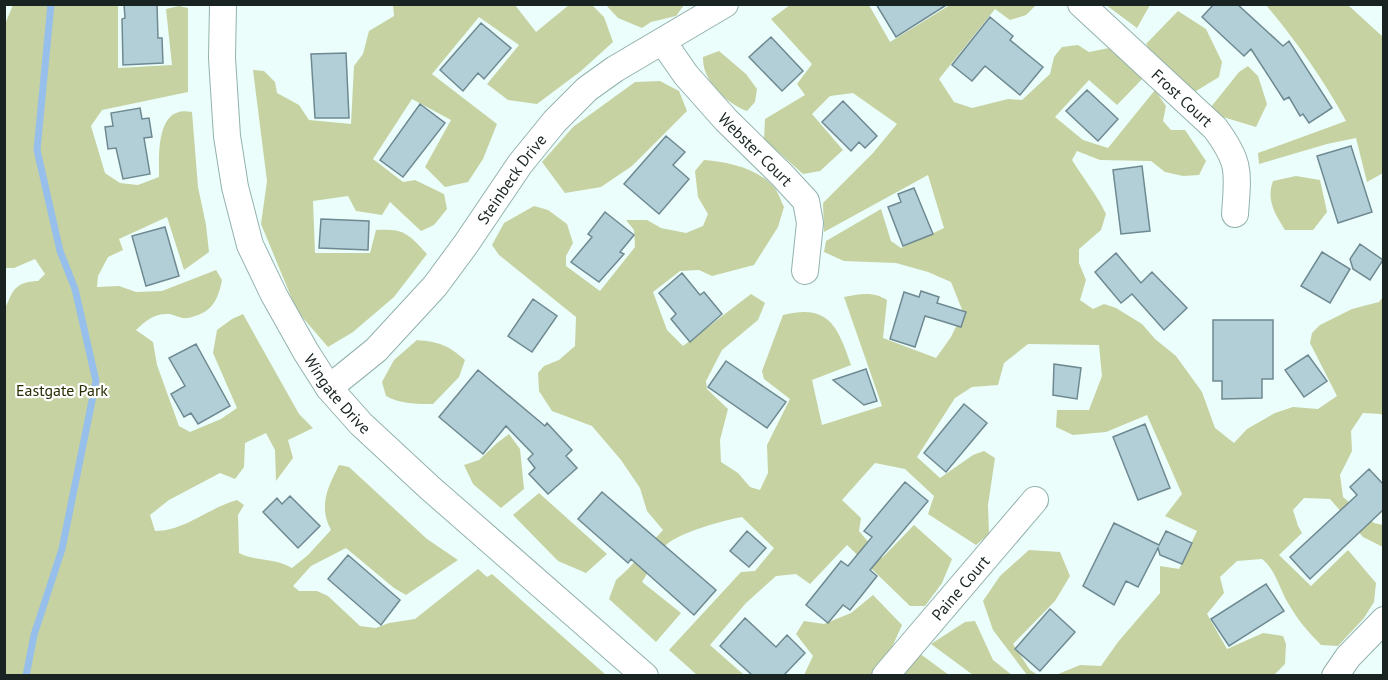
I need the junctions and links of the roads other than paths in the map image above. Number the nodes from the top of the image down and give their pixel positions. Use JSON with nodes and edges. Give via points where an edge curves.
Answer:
{"nodes":[{"id":1,"x":223,"y":4,"type":"edge"},
{"id":2,"x":725,"y":4,"type":"edge"},
{"id":3,"x":1081,"y":4,"type":"edge"},
{"id":4,"x":663,"y":42,"type":"junction"},
{"id":5,"x":1235,"y":214,"type":"dead end"},
{"id":6,"x":805,"y":271,"type":"dead end"},
{"id":7,"x":329,"y":388,"type":"junction"},
{"id":8,"x":1035,"y":500,"type":"dead end"},
{"id":9,"x":1383,"y":620,"type":"edge"},
{"id":10,"x":645,"y":675,"type":"edge"},
{"id":11,"x":885,"y":675,"type":"edge"},
{"id":12,"x":1335,"y":675,"type":"edge"}],
"edges":[{"from":1,"to":7,"type":"street","name":"Wingate Drive","via":[[227,136],[249,245]]},
{"from":2,"to":4,"type":"street","name":"Steinbeck Drive"},
{"from":3,"to":5,"type":"street","name":"Frost Court","via":[[1215,128],[1231,149],[1238,173]]},
{"from":4,"to":6,"type":"street","name":"Webster Court","via":[[726,120],[806,201],[810,223]]},
{"from":4,"to":7,"type":"street","name":"Steinbeck Drive","via":[[587,89],[555,121],[520,164],[435,286],[376,350]]},
{"from":7,"to":10,"type":"street","name":"Wingate Drive","via":[[361,424],[430,488]]},
{"from":8,"to":11,"type":"street","name":"Paine Court"},
{"from":9,"to":12,"type":"street"}]}
